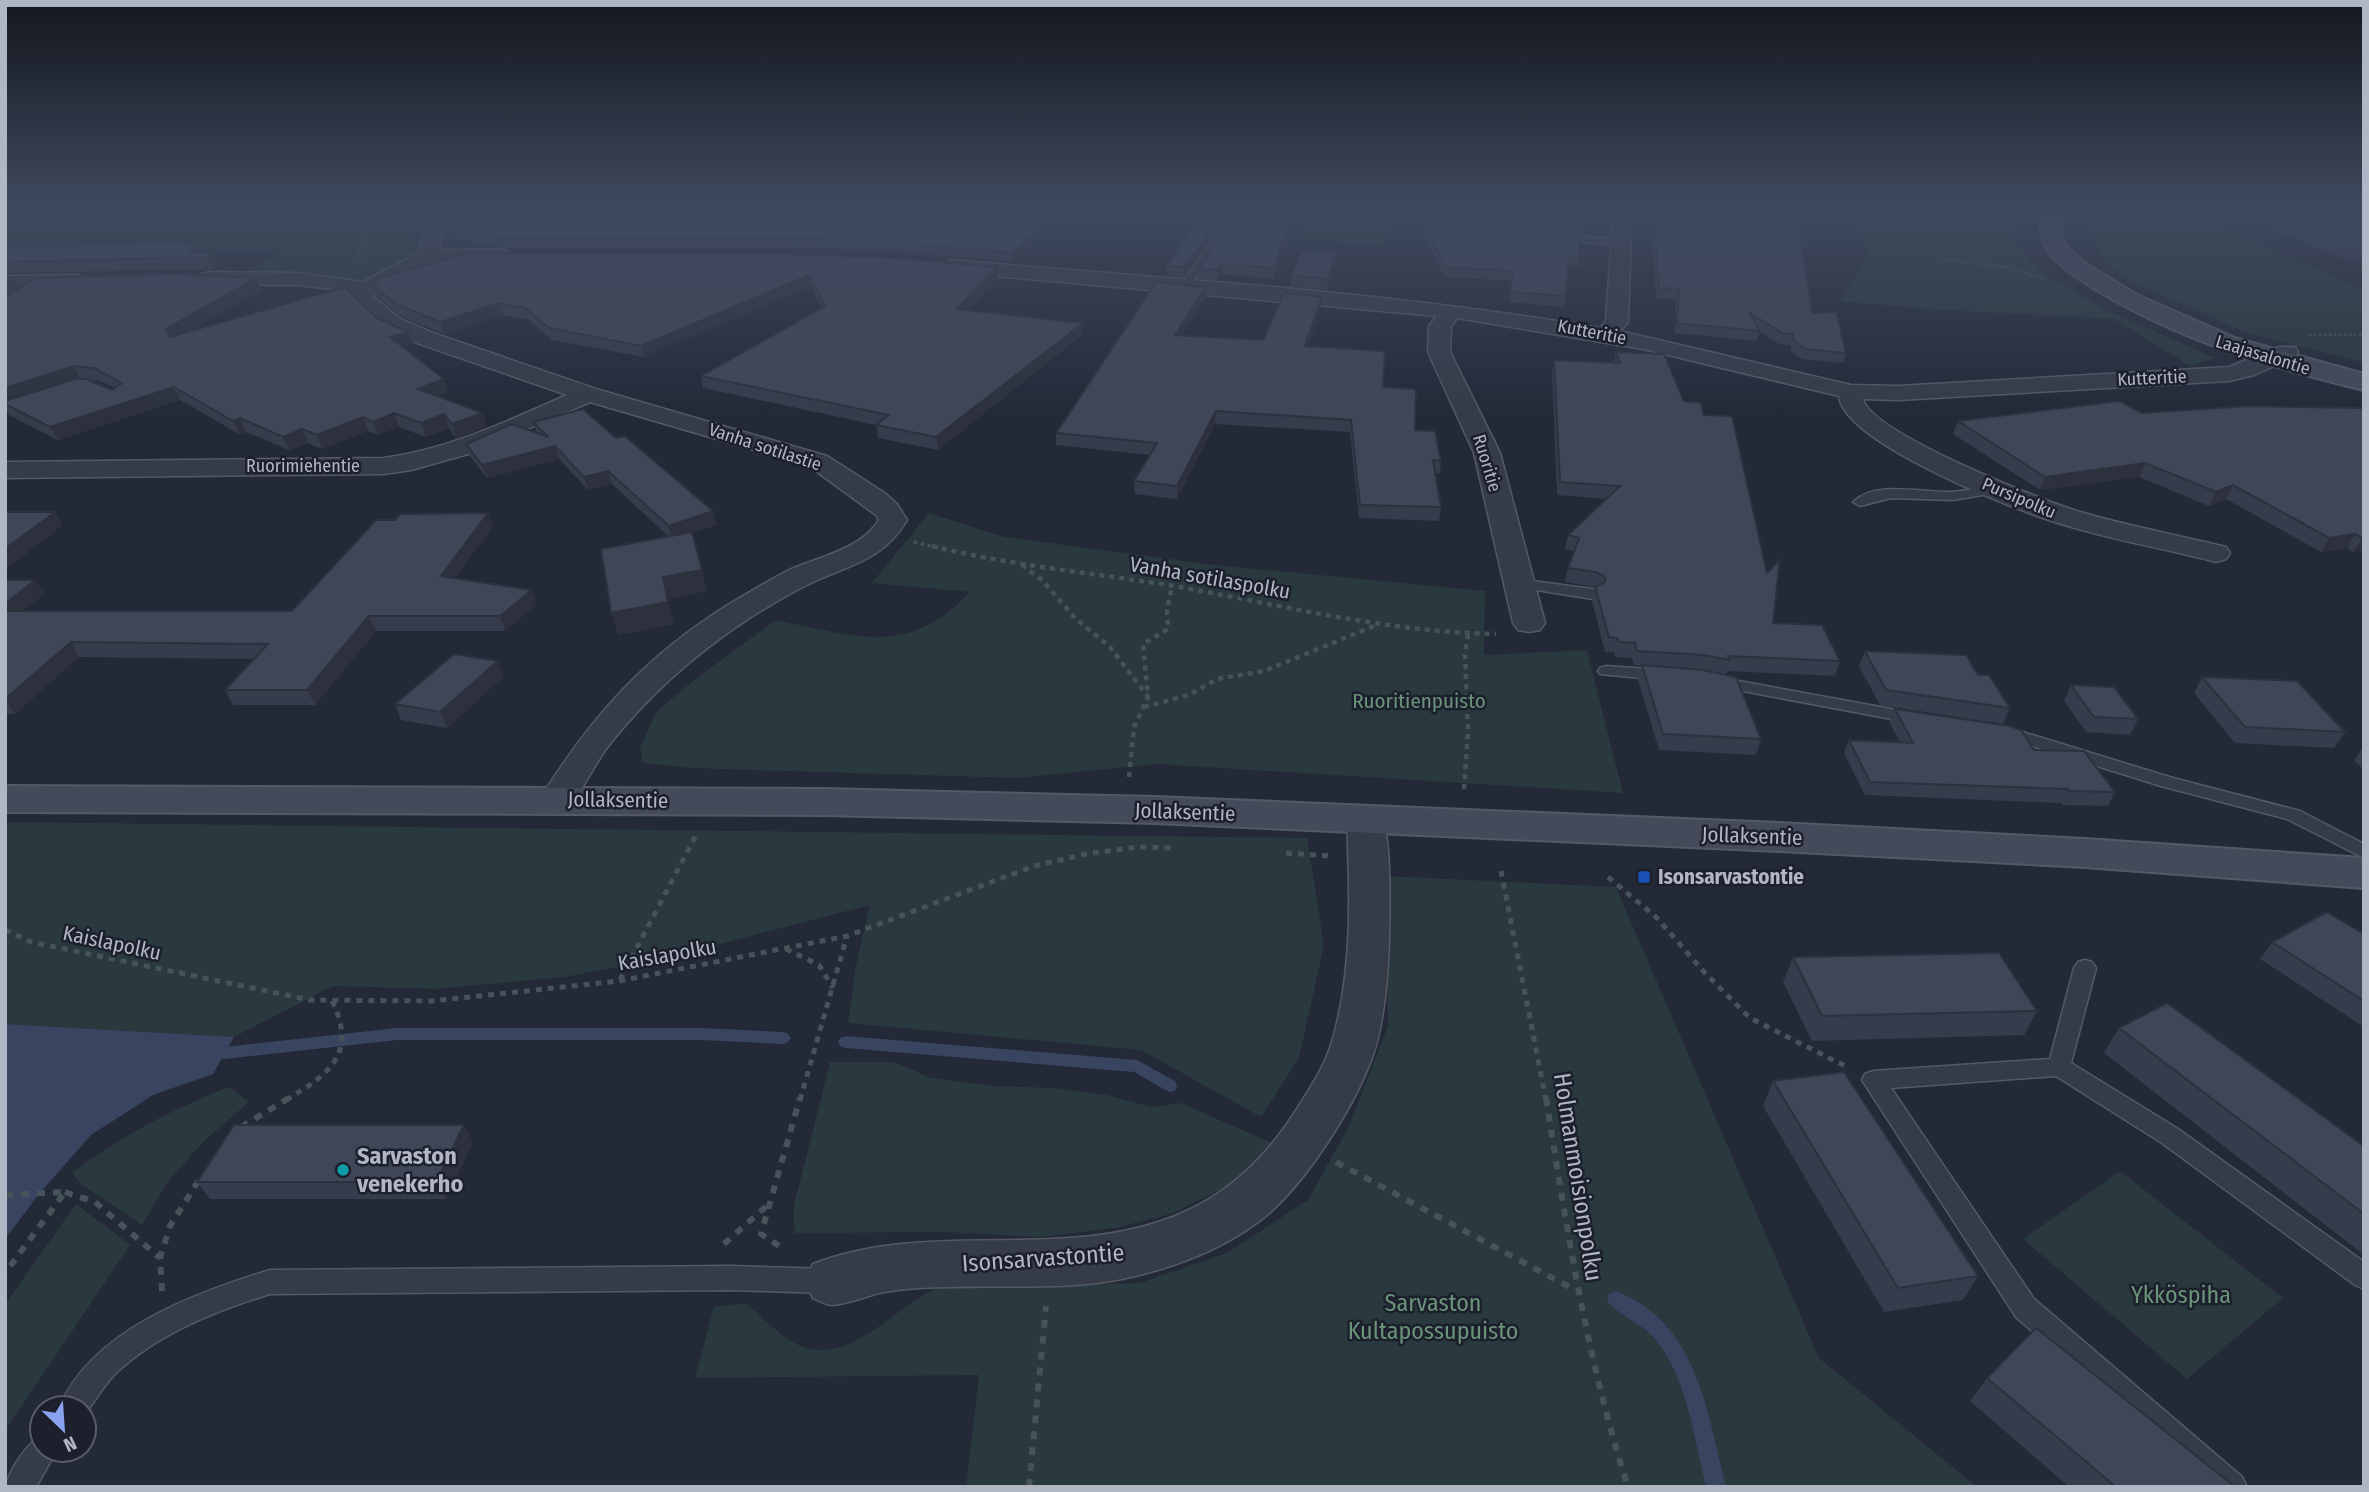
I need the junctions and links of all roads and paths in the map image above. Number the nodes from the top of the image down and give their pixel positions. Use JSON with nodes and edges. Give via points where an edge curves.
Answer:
{"nodes":[{"id":1,"x":374,"y":276,"type":"edge"},
{"id":2,"x":390,"y":276,"type":"edge"},
{"id":3,"x":1066,"y":276,"type":"edge"},
{"id":4,"x":1192,"y":276,"type":"edge"},
{"id":5,"x":1620,"y":276,"type":"edge"},
{"id":6,"x":2037,"y":276,"type":"edge"},
{"id":7,"x":2090,"y":276,"type":"edge"},
{"id":8,"x":185,"y":279,"type":"edge"},
{"id":9,"x":2049,"y":279,"type":"dead end"},
{"id":10,"x":102,"y":281,"type":"edge"},
{"id":11,"x":5,"y":282,"type":"edge"},
{"id":12,"x":46,"y":282,"type":"junction"},
{"id":13,"x":374,"y":284,"type":"junction"},
{"id":14,"x":1185,"y":286,"type":"junction"},
{"id":15,"x":26,"y":295,"type":"edge"},
{"id":16,"x":1452,"y":311,"type":"junction"},
{"id":17,"x":1606,"y":334,"type":"junction"},
{"id":18,"x":2364,"y":335,"type":"edge"},
{"id":19,"x":2286,"y":351,"type":"junction"},
{"id":20,"x":2364,"y":370,"type":"edge"},
{"id":21,"x":2364,"y":382,"type":"edge"},
{"id":22,"x":1851,"y":392,"type":"junction"},
{"id":23,"x":588,"y":394,"type":"junction"},
{"id":24,"x":5,"y":470,"type":"edge"},
{"id":25,"x":1996,"y":489,"type":"junction"},
{"id":26,"x":1860,"y":502,"type":"dead end"},
{"id":27,"x":889,"y":529,"type":"junction"},
{"id":28,"x":2216,"y":553,"type":"dead end"},
{"id":29,"x":1020,"y":564,"type":"junction"},
{"id":30,"x":1517,"y":583,"type":"junction"},
{"id":31,"x":1172,"y":586,"type":"junction"},
{"id":32,"x":1593,"y":594,"type":"edge"},
{"id":33,"x":1529,"y":623,"type":"joint"},
{"id":34,"x":1380,"y":624,"type":"junction"},
{"id":35,"x":1468,"y":634,"type":"junction"},
{"id":36,"x":1606,"y":671,"type":"dead end"},
{"id":37,"x":1148,"y":697,"type":"junction"},
{"id":38,"x":1144,"y":707,"type":"junction"},
{"id":39,"x":1925,"y":720,"type":"edge"},
{"id":40,"x":1984,"y":728,"type":"edge"},
{"id":41,"x":1129,"y":777,"type":"dead end"},
{"id":42,"x":5,"y":799,"type":"edge"},
{"id":43,"x":556,"y":800,"type":"junction"},
{"id":44,"x":1464,"y":800,"type":"dead end"},
{"id":45,"x":714,"y":801,"type":"junction"},
{"id":46,"x":1366,"y":820,"type":"junction"},
{"id":47,"x":1179,"y":848,"type":"dead end"},
{"id":48,"x":1273,"y":851,"type":"dead end"},
{"id":49,"x":2364,"y":852,"type":"edge"},
{"id":50,"x":1326,"y":856,"type":"dead end"},
{"id":51,"x":1501,"y":871,"type":"dead end"},
{"id":52,"x":2364,"y":873,"type":"edge"},
{"id":53,"x":1608,"y":877,"type":"dead end"},
{"id":54,"x":5,"y":930,"type":"edge"},
{"id":55,"x":847,"y":936,"type":"junction"},
{"id":56,"x":785,"y":948,"type":"junction"},
{"id":57,"x":2085,"y":968,"type":"dead end"},
{"id":58,"x":620,"y":981,"type":"junction"},
{"id":59,"x":833,"y":988,"type":"junction"},
{"id":60,"x":332,"y":1000,"type":"junction"},
{"id":61,"x":2059,"y":1067,"type":"junction"},
{"id":62,"x":1873,"y":1080,"type":"junction"},
{"id":63,"x":238,"y":1129,"type":"edge"},
{"id":64,"x":1303,"y":1144,"type":"junction"},
{"id":65,"x":206,"y":1169,"type":"edge"},
{"id":66,"x":65,"y":1192,"type":"junction"},
{"id":67,"x":5,"y":1195,"type":"edge"},
{"id":68,"x":160,"y":1258,"type":"junction"},
{"id":69,"x":1050,"y":1263,"type":"junction"},
{"id":70,"x":5,"y":1273,"type":"edge"},
{"id":71,"x":2364,"y":1277,"type":"edge"},
{"id":72,"x":831,"y":1281,"type":"junction"},
{"id":73,"x":1576,"y":1290,"type":"junction"},
{"id":74,"x":164,"y":1323,"type":"junction"},
{"id":75,"x":84,"y":1394,"type":"edge"},
{"id":76,"x":34,"y":1464,"type":"edge"},
{"id":77,"x":19,"y":1487,"type":"edge"},
{"id":78,"x":1029,"y":1487,"type":"edge"},
{"id":79,"x":1628,"y":1487,"type":"edge"},
{"id":80,"x":2232,"y":1487,"type":"edge"}],
"edges":[{"from":1,"to":13,"type":"path"},
{"from":2,"to":13,"type":"street"},
{"from":3,"to":14,"type":"street","name":"Kutteritie"},
{"from":4,"to":14,"type":"lane"},
{"from":5,"to":17,"type":"street","via":[[1617,322]]},
{"from":6,"to":9,"type":"path"},
{"from":7,"to":19,"type":"main road","name":"Laajasalontie","via":[[2188,331]]},
{"from":8,"to":13,"type":"street"},
{"from":10,"to":12,"type":"street"},
{"from":11,"to":12,"type":"street"},
{"from":12,"to":15,"type":"lane"},
{"from":13,"to":23,"type":"street","name":"Vanha sotilastie","via":[[362,298],[391,323]]},
{"from":14,"to":16,"type":"street","name":"Kutteritie"},
{"from":16,"to":17,"type":"street","name":"Kutteritie"},
{"from":16,"to":30,"type":"street","name":"Ruoritie","via":[[1440,326],[1439,352],[1487,453]]},
{"from":17,"to":22,"type":"street","name":"Kutteritie"},
{"from":18,"to":19,"type":"path","via":[[2309,334]]},
{"from":19,"to":20,"type":"main road","name":"Laajasalontie"},
{"from":19,"to":21,"type":"main road","name":"Laajasalontie"},
{"from":19,"to":22,"type":"street","name":"Kutteritie","via":[[2246,370],[2217,375]]},
{"from":22,"to":25,"type":"street","name":"Pursipolku","via":[[1854,407],[1883,432]]},
{"from":23,"to":24,"type":"street","name":"Ruorimiehentie","via":[[418,462]]},
{"from":23,"to":27,"type":"street","name":"Vanha sotilastie","via":[[818,461],[887,510],[893,520]]},
{"from":25,"to":26,"type":"lane","via":[[1944,496],[1896,493]]},
{"from":25,"to":28,"type":"street","name":"Pursipolku","via":[[2085,523]]},
{"from":27,"to":29,"type":"path","name":"Vanha sotilaspolku","via":[[919,545]]},
{"from":27,"to":43,"type":"street","via":[[864,549],[765,595],[704,636],[615,716]]},
{"from":29,"to":31,"type":"path","name":"Vanha sotilaspolku"},
{"from":29,"to":37,"type":"path","via":[[1110,647]]},
{"from":30,"to":32,"type":"lane"},
{"from":30,"to":33,"type":"street","name":"Ruoritie"},
{"from":31,"to":34,"type":"path","name":"Vanha sotilaspolku"},
{"from":31,"to":37,"type":"path","via":[[1168,629],[1143,644]]},
{"from":33,"to":35,"type":"path","name":"Vanha sotilaspolku","via":[[1506,633]]},
{"from":34,"to":35,"type":"path","name":"Vanha sotilaspolku"},
{"from":34,"to":38,"type":"path","via":[[1264,671],[1217,679],[1189,695]]},
{"from":35,"to":44,"type":"path"},
{"from":36,"to":39,"type":"lane","via":[[1692,678]]},
{"from":37,"to":38,"type":"path"},
{"from":38,"to":41,"type":"path","via":[[1134,727]]},
{"from":40,"to":49,"type":"lane","via":[[2293,815]]},
{"from":42,"to":43,"type":"main road","name":"Jollaksentie"},
{"from":43,"to":45,"type":"main road","name":"Jollaksentie"},
{"from":45,"to":46,"type":"main road","name":"Jollaksentie","via":[[1154,810]]},
{"from":45,"to":58,"type":"path"},
{"from":46,"to":52,"type":"main road","name":"Jollaksentie","via":[[1779,836]]},
{"from":46,"to":64,"type":"street","name":"Isonsarvastontie","via":[[1369,860],[1363,1004],[1356,1040]]},
{"from":47,"to":55,"type":"path","name":"Kaislapolku","via":[[1138,847],[1034,866]]},
{"from":48,"to":50,"type":"path"},
{"from":51,"to":73,"type":"path","name":"Holmanmoisionpolku","via":[[1543,1077]]},
{"from":53,"to":62,"type":"path","via":[[1656,917],[1750,1018]]},
{"from":54,"to":60,"type":"path","name":"Kaislapolku","via":[[31,942],[310,1000]]},
{"from":55,"to":56,"type":"path","name":"Kaislapolku"},
{"from":55,"to":59,"type":"path"},
{"from":56,"to":58,"type":"path","name":"Kaislapolku"},
{"from":56,"to":59,"type":"path","via":[[819,965]]},
{"from":57,"to":61,"type":"lane"},
{"from":58,"to":60,"type":"path","name":"Kaislapolku","via":[[432,1001]]},
{"from":59,"to":72,"type":"path","via":[[761,1234]]},
{"from":60,"to":63,"type":"path","via":[[340,1016],[342,1040],[334,1066]]},
{"from":61,"to":62,"type":"lane"},
{"from":61,"to":71,"type":"lane","via":[[2170,1136]]},
{"from":62,"to":80,"type":"lane","via":[[2025,1308]]},
{"from":64,"to":69,"type":"street","name":"Isonsarvastontie","via":[[1275,1179],[1208,1228],[1120,1256]]},
{"from":64,"to":73,"type":"path"},
{"from":65,"to":68,"type":"path","via":[[170,1226]]},
{"from":66,"to":67,"type":"path"},
{"from":66,"to":68,"type":"path","via":[[95,1202]]},
{"from":66,"to":70,"type":"path"},
{"from":68,"to":74,"type":"path"},
{"from":69,"to":72,"type":"street","name":"Isonsarvastontie","via":[[902,1266]]},
{"from":69,"to":78,"type":"path"},
{"from":72,"to":74,"type":"lane","via":[[271,1282],[221,1297]]},
{"from":73,"to":79,"type":"path","name":"Holmanmoisionpolku","via":[[1609,1433]]},
{"from":74,"to":75,"type":"lane","via":[[106,1364]]},
{"from":76,"to":77,"type":"lane"}]}
